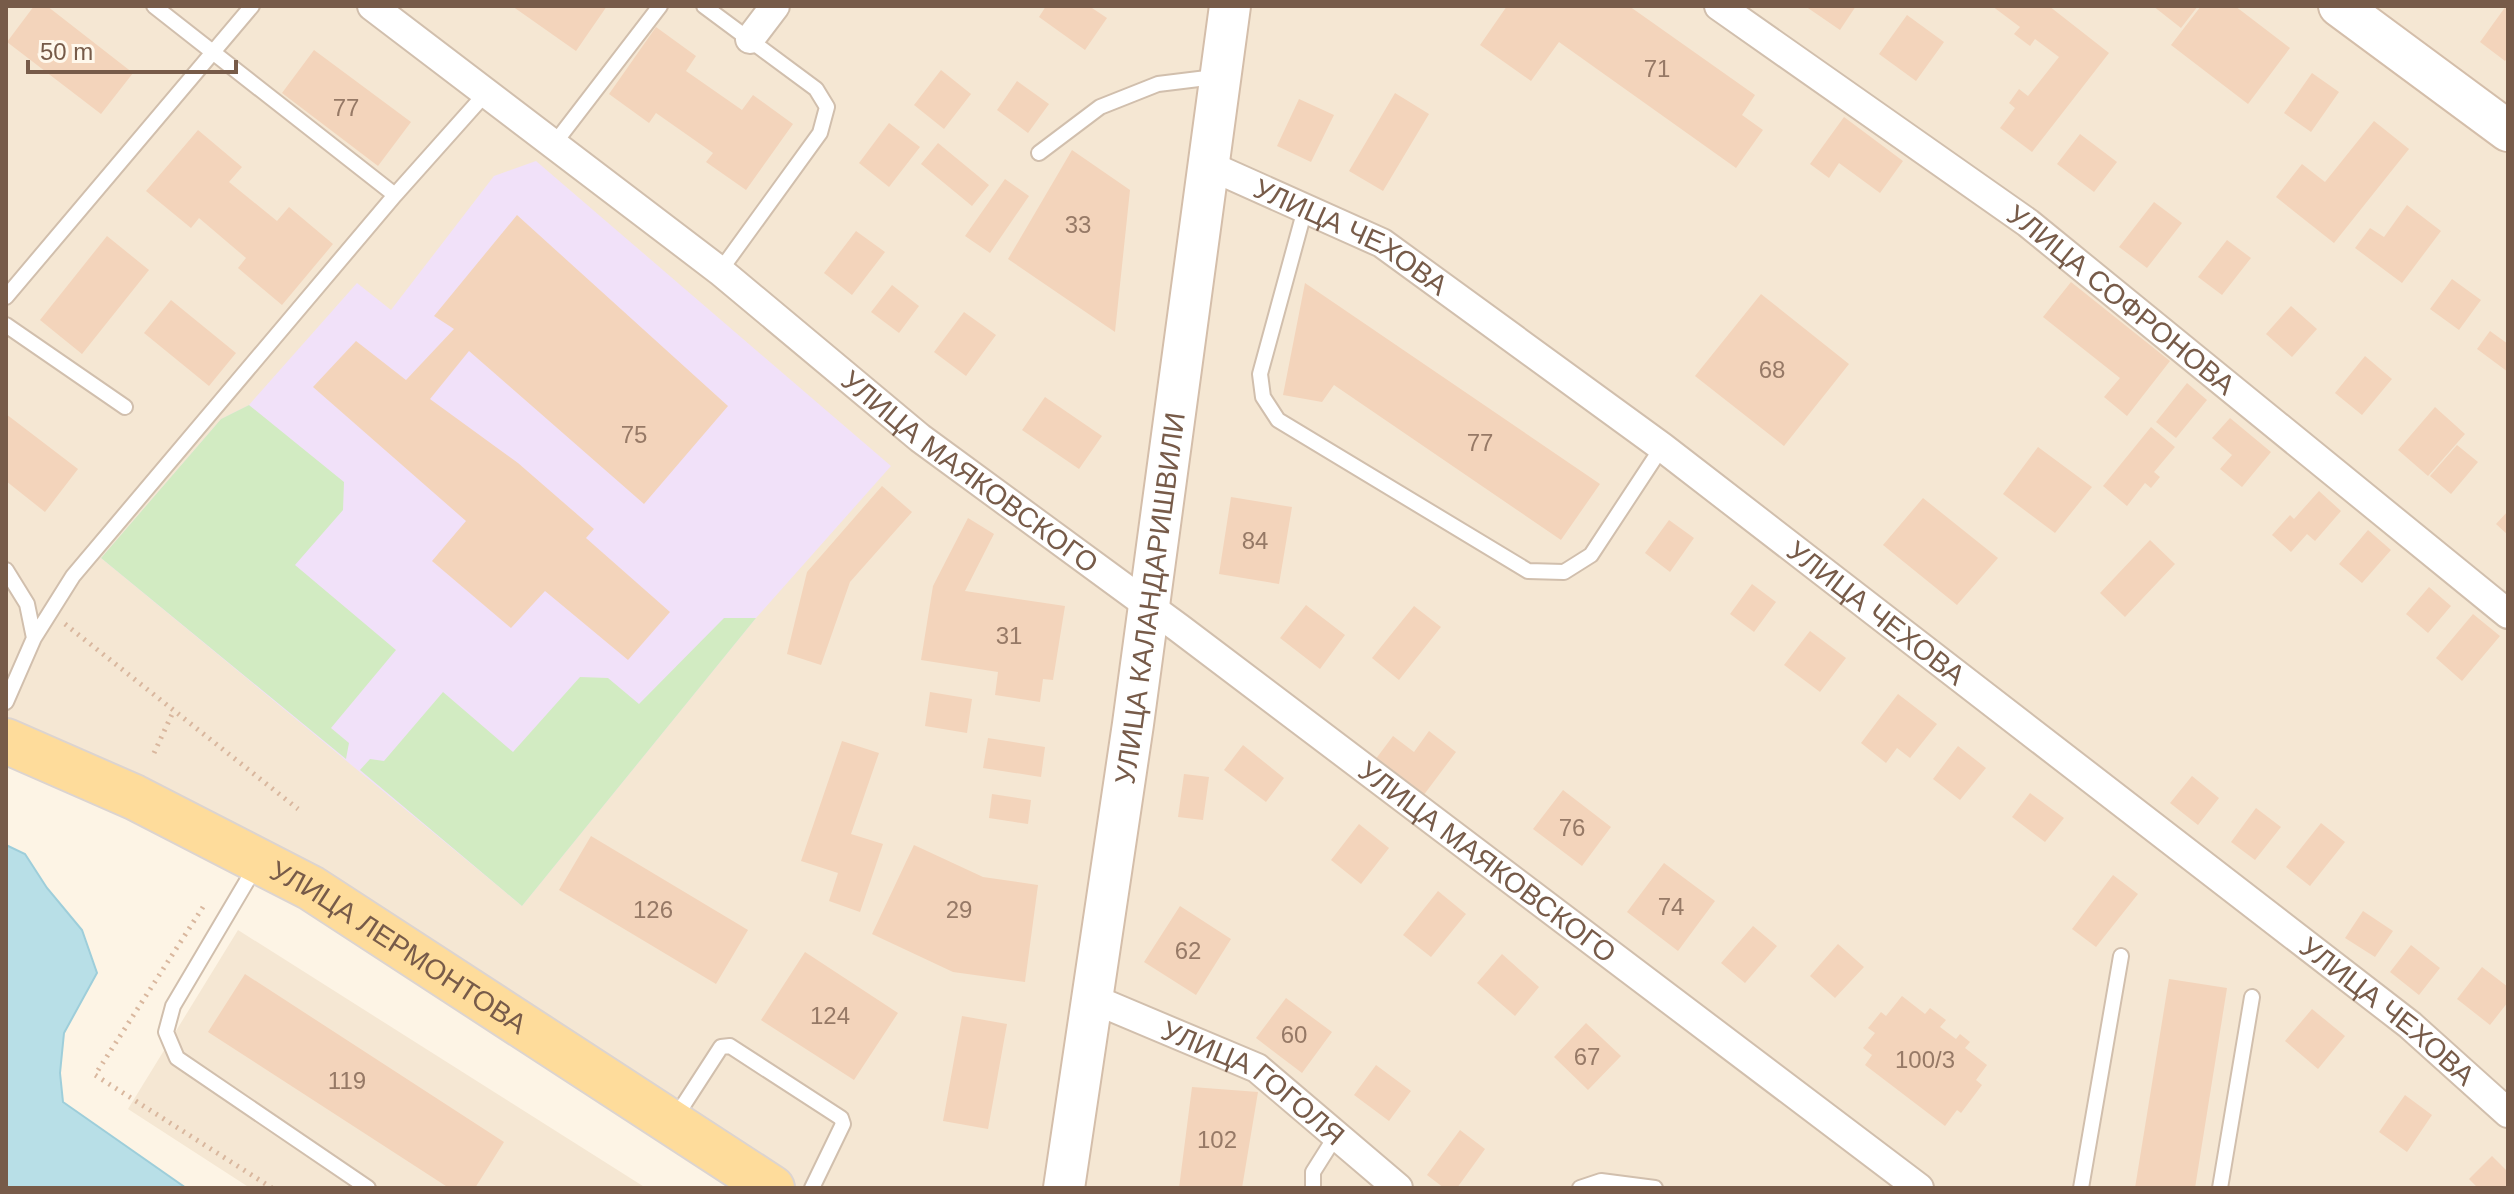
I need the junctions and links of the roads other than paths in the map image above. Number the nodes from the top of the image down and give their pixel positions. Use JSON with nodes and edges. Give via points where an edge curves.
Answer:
{"nodes":[{"id":1,"x":154,"y":6,"type":"edge"},
{"id":2,"x":252,"y":6,"type":"edge"},
{"id":3,"x":372,"y":6,"type":"edge"},
{"id":4,"x":660,"y":6,"type":"edge"},
{"id":5,"x":704,"y":6,"type":"edge"},
{"id":6,"x":775,"y":6,"type":"edge"},
{"id":7,"x":1230,"y":6,"type":"edge"},
{"id":8,"x":1719,"y":6,"type":"edge"},
{"id":9,"x":2339,"y":6,"type":"edge"},
{"id":10,"x":750,"y":39,"type":"junction"},
{"id":11,"x":212,"y":53,"type":"junction"},
{"id":12,"x":1220,"y":77,"type":"junction"},
{"id":13,"x":486,"y":93,"type":"junction"},
{"id":14,"x":2507,"y":130,"type":"edge"},
{"id":15,"x":554,"y":144,"type":"junction"},
{"id":16,"x":1039,"y":153,"type":"dead end"},
{"id":17,"x":1208,"y":165,"type":"junction"},
{"id":18,"x":395,"y":195,"type":"junction"},
{"id":19,"x":1305,"y":209,"type":"junction"},
{"id":20,"x":720,"y":271,"type":"junction"},
{"id":21,"x":6,"y":297,"type":"edge"},
{"id":22,"x":6,"y":325,"type":"edge"},
{"id":23,"x":125,"y":407,"type":"dead end"},
{"id":24,"x":1662,"y":447,"type":"junction"},
{"id":25,"x":6,"y":570,"type":"edge"},
{"id":26,"x":1149,"y":606,"type":"junction"},
{"id":27,"x":2508,"y":614,"type":"edge"},
{"id":28,"x":34,"y":638,"type":"junction"},
{"id":29,"x":6,"y":702,"type":"edge"},
{"id":30,"x":6,"y":741,"type":"edge"},
{"id":31,"x":259,"y":860,"type":"junction"},
{"id":32,"x":2121,"y":956,"type":"dead end"},
{"id":33,"x":2252,"y":997,"type":"dead end"},
{"id":34,"x":1093,"y":999,"type":"junction"},
{"id":35,"x":2508,"y":1113,"type":"edge"},
{"id":36,"x":672,"y":1123,"type":"junction"},
{"id":37,"x":1337,"y":1134,"type":"junction"},
{"id":38,"x":368,"y":1188,"type":"edge"},
{"id":39,"x":772,"y":1188,"type":"edge"},
{"id":40,"x":812,"y":1188,"type":"edge"},
{"id":41,"x":1064,"y":1188,"type":"edge"},
{"id":42,"x":1313,"y":1188,"type":"edge"},
{"id":43,"x":1398,"y":1188,"type":"edge"},
{"id":44,"x":1580,"y":1188,"type":"edge"},
{"id":45,"x":1655,"y":1188,"type":"edge"},
{"id":46,"x":1919,"y":1188,"type":"edge"},
{"id":47,"x":2081,"y":1188,"type":"edge"},
{"id":48,"x":2220,"y":1188,"type":"edge"}],
"edges":[{"from":1,"to":11,"type":"lane"},
{"from":2,"to":11,"type":"lane"},
{"from":3,"to":13,"type":"street","name":"УЛИЦА МАЯКОВСКОГО"},
{"from":4,"to":15,"type":"lane"},
{"from":5,"to":10,"type":"lane"},
{"from":6,"to":10,"type":"street"},
{"from":7,"to":12,"type":"street","name":"УЛИЦА КАЛАНДАРИШВИЛИ"},
{"from":8,"to":27,"type":"street","name":"УЛИЦА СОФРОНОВА","via":[[2028,223]]},
{"from":9,"to":14,"type":"street"},
{"from":10,"to":20,"type":"lane","via":[[816,89],[827,107],[820,133]]},
{"from":11,"to":18,"type":"lane"},
{"from":11,"to":21,"type":"lane"},
{"from":12,"to":16,"type":"lane","via":[[1158,84],[1100,107]]},
{"from":12,"to":17,"type":"street","name":"УЛИЦА КАЛАНДАРИШВИЛИ"},
{"from":13,"to":15,"type":"street","name":"УЛИЦА МАЯКОВСКОГО"},
{"from":13,"to":18,"type":"lane"},
{"from":15,"to":20,"type":"street","name":"УЛИЦА МАЯКОВСКОГО"},
{"from":17,"to":19,"type":"street","name":"УЛИЦА ЧЕХОВА"},
{"from":17,"to":26,"type":"street","name":"УЛИЦА КАЛАНДАРИШВИЛИ"},
{"from":18,"to":28,"type":"lane","via":[[73,576]]},
{"from":19,"to":24,"type":"street","name":"УЛИЦА ЧЕХОВА","via":[[1382,243]]},
{"from":19,"to":24,"type":"lane","via":[[1260,374],[1263,397],[1278,420],[1528,571],[1564,572],[1591,555]]},
{"from":20,"to":26,"type":"street","name":"УЛИЦА МАЯКОВСКОГО","via":[[920,438]]},
{"from":22,"to":23,"type":"lane"},
{"from":24,"to":35,"type":"street","name":"УЛИЦА ЧЕХОВА","via":[[2410,1025]]},
{"from":25,"to":28,"type":"lane","via":[[27,604]]},
{"from":26,"to":34,"type":"street","name":"УЛИЦА КАЛАНДАРИШВИЛИ"},
{"from":26,"to":46,"type":"street","name":"УЛИЦА МАЯКОВСКОГО"},
{"from":28,"to":29,"type":"lane"},
{"from":30,"to":31,"type":"main road","name":"УЛИЦА ЛЕРМОНТОВА"},
{"from":31,"to":36,"type":"main road","name":"УЛИЦА ЛЕРМОНТОВА","via":[[311,888]]},
{"from":31,"to":38,"type":"lane","via":[[173,1006],[166,1032],[177,1058]]},
{"from":32,"to":47,"type":"lane"},
{"from":33,"to":48,"type":"lane"},
{"from":34,"to":37,"type":"street","name":"УЛИЦА ГОГОЛЯ","via":[[1257,1068]]},
{"from":34,"to":41,"type":"street","name":"УЛИЦА КАЛАНДАРИШВИЛИ"},
{"from":36,"to":39,"type":"main road","name":"УЛИЦА ЛЕРМОНТОВА"},
{"from":36,"to":40,"type":"lane","via":[[721,1047],[730,1046],[841,1118],[843,1124]]},
{"from":37,"to":42,"type":"lane","via":[[1313,1172]]},
{"from":37,"to":43,"type":"street","name":"УЛИЦА ГОГОЛЯ"},
{"from":44,"to":45,"type":"lane","via":[[1601,1181]]}]}
